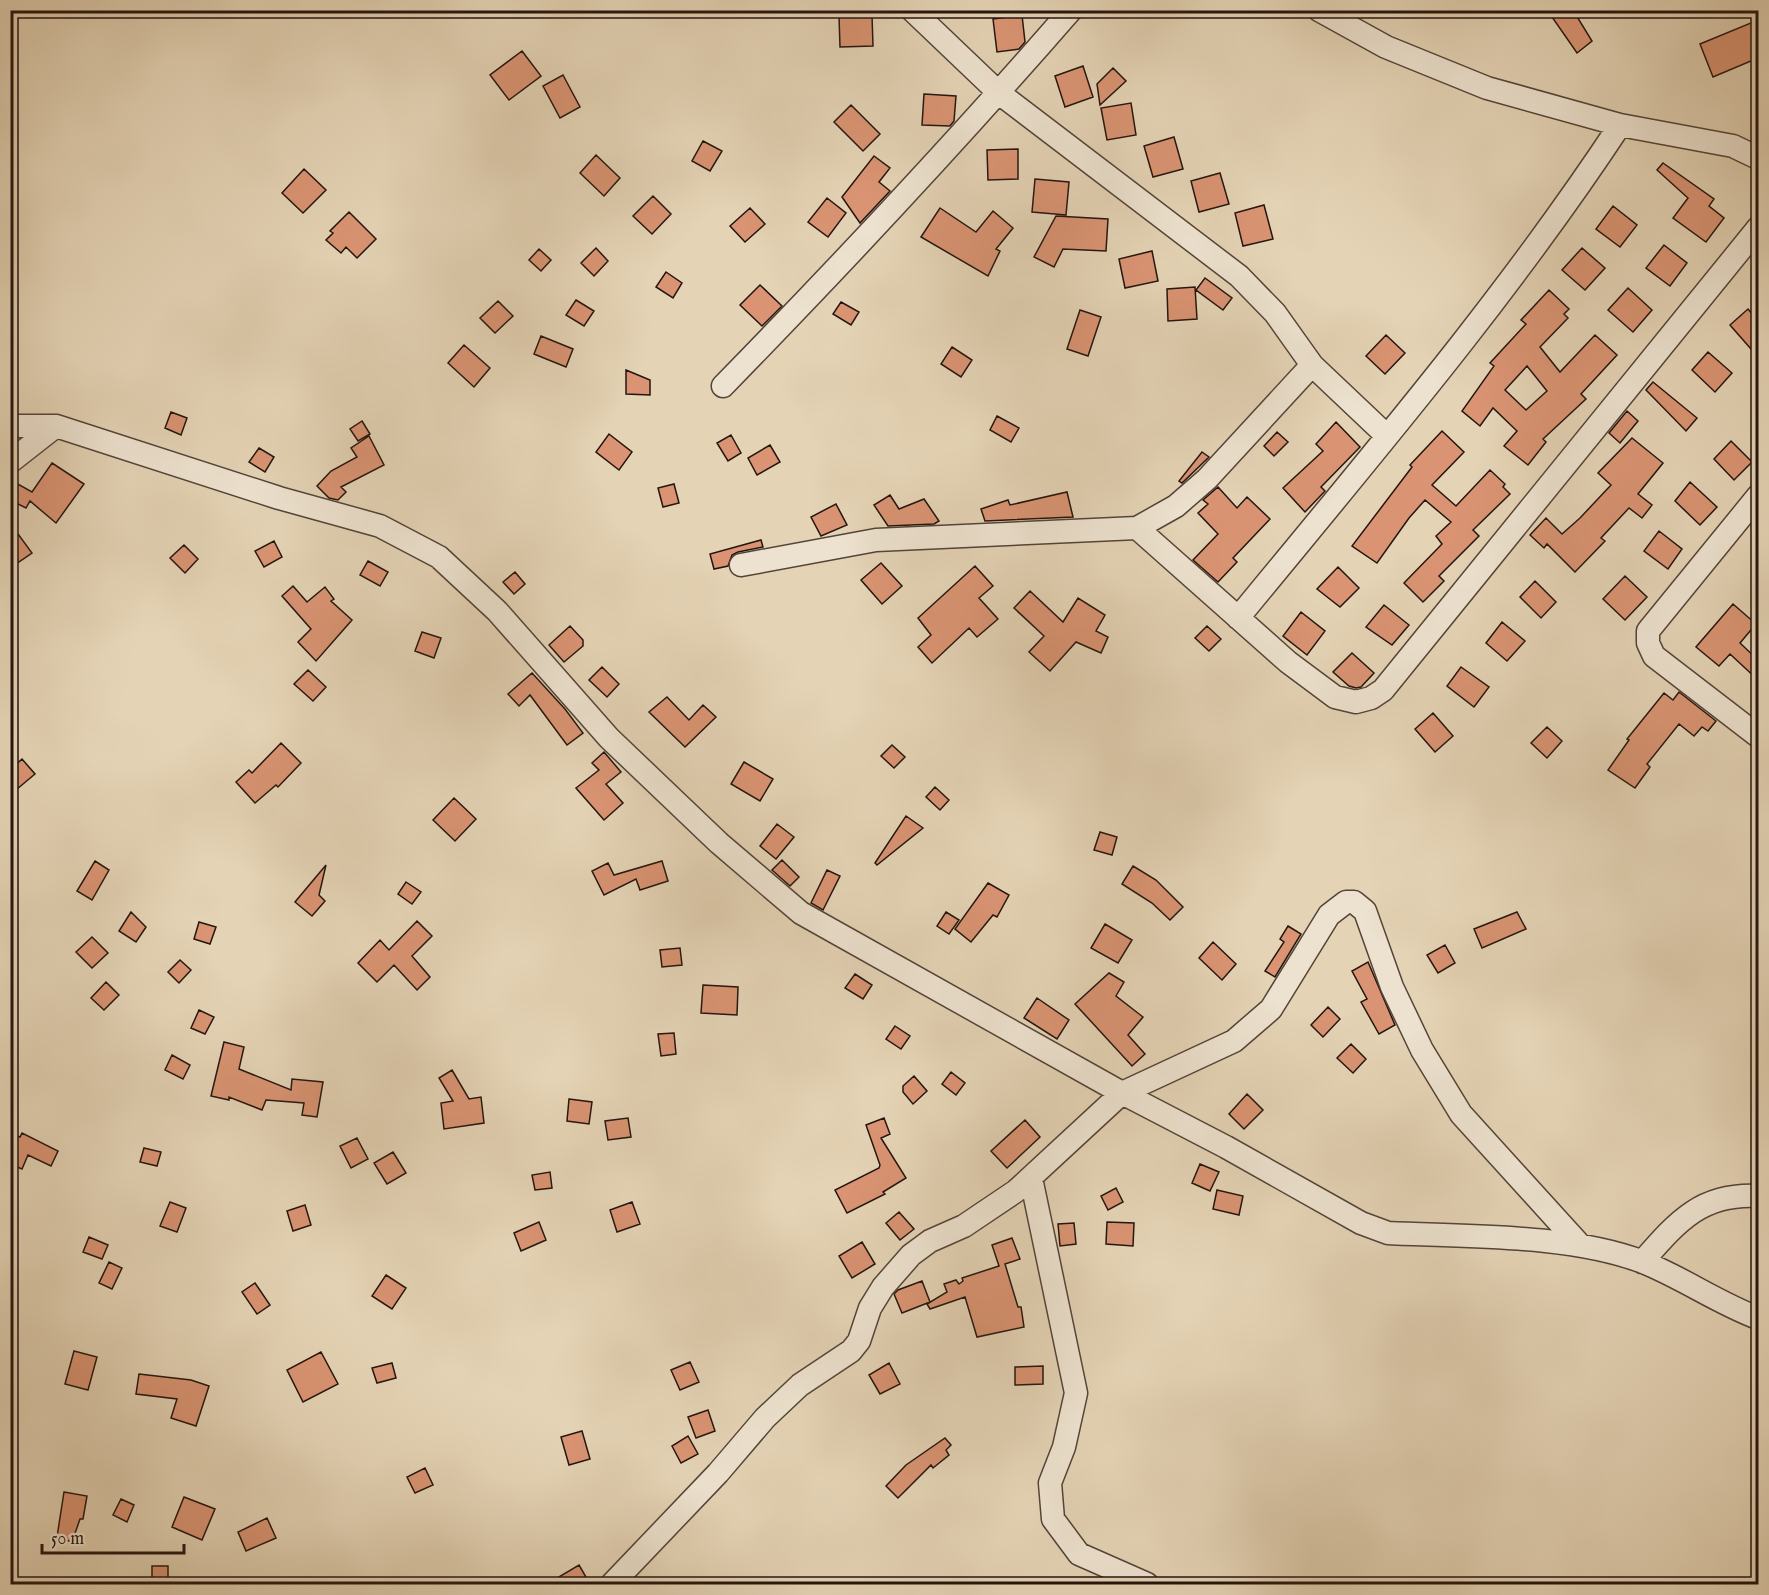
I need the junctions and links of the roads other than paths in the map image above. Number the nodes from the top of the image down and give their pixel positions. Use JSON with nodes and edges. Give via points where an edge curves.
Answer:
{"nodes":[{"id":1,"x":912,"y":10,"type":"edge"},
{"id":2,"x":1071,"y":10,"type":"edge"},
{"id":3,"x":1319,"y":10,"type":"edge"},
{"id":4,"x":999,"y":93,"type":"junction"},
{"id":5,"x":1620,"y":125,"type":"junction"},
{"id":6,"x":1758,"y":158,"type":"edge"},
{"id":7,"x":1758,"y":228,"type":"edge"},
{"id":8,"x":1312,"y":365,"type":"junction"},
{"id":9,"x":723,"y":386,"type":"dead end"},
{"id":10,"x":10,"y":426,"type":"edge"},
{"id":11,"x":56,"y":426,"type":"junction"},
{"id":12,"x":1387,"y":436,"type":"junction"},
{"id":13,"x":10,"y":462,"type":"edge"},
{"id":14,"x":1758,"y":496,"type":"edge"},
{"id":15,"x":1137,"y":528,"type":"junction"},
{"id":16,"x":741,"y":565,"type":"dead end"},
{"id":17,"x":1238,"y":618,"type":"junction"},
{"id":18,"x":1758,"y":736,"type":"edge"},
{"id":19,"x":1122,"y":1093,"type":"junction"},
{"id":20,"x":1030,"y":1178,"type":"junction"},
{"id":21,"x":1758,"y":1196,"type":"edge"},
{"id":22,"x":1579,"y":1244,"type":"junction"},
{"id":23,"x":1641,"y":1262,"type":"junction"},
{"id":24,"x":1758,"y":1318,"type":"edge"},
{"id":25,"x":612,"y":1584,"type":"edge"},
{"id":26,"x":1147,"y":1584,"type":"edge"}],
"edges":[{"from":1,"to":4,"type":"street"},
{"from":2,"to":4,"type":"street"},
{"from":3,"to":5,"type":"street","via":[[1386,47],[1487,88]]},
{"from":4,"to":8,"type":"street","via":[[1239,276],[1275,313]]},
{"from":4,"to":9,"type":"street"},
{"from":5,"to":6,"type":"street","via":[[1733,146]]},
{"from":5,"to":12,"type":"street","via":[[1563,211]]},
{"from":7,"to":17,"type":"street","via":[[1383,690],[1356,702],[1335,697]]},
{"from":8,"to":12,"type":"street"},
{"from":8,"to":15,"type":"street","via":[[1207,479],[1176,506]]},
{"from":10,"to":11,"type":"street"},
{"from":11,"to":13,"type":"street"},
{"from":11,"to":19,"type":"street","via":[[279,498],[380,526],[439,557],[497,610],[609,738],[719,843],[801,913]]},
{"from":12,"to":17,"type":"street"},
{"from":14,"to":18,"type":"street","via":[[1648,631],[1648,643],[1654,657]]},
{"from":15,"to":16,"type":"street","via":[[876,540]]},
{"from":15,"to":17,"type":"street"},
{"from":19,"to":20,"type":"street"},
{"from":19,"to":22,"type":"street","via":[[1361,1223],[1388,1233]]},
{"from":19,"to":22,"type":"street","via":[[1234,1041],[1271,1009],[1329,915],[1346,902],[1354,902],[1365,911],[1392,987],[1422,1050],[1461,1114]]},
{"from":20,"to":25,"type":"street","via":[[964,1226],[930,1241],[911,1255],[870,1308],[860,1341],[851,1351],[800,1384],[765,1418]]},
{"from":20,"to":26,"type":"street","via":[[1076,1393],[1064,1447],[1050,1483],[1053,1520],[1079,1554]]},
{"from":21,"to":23,"type":"street","via":[[1738,1195],[1711,1201],[1676,1223]]},
{"from":22,"to":23,"type":"street"},
{"from":23,"to":24,"type":"street"}]}
